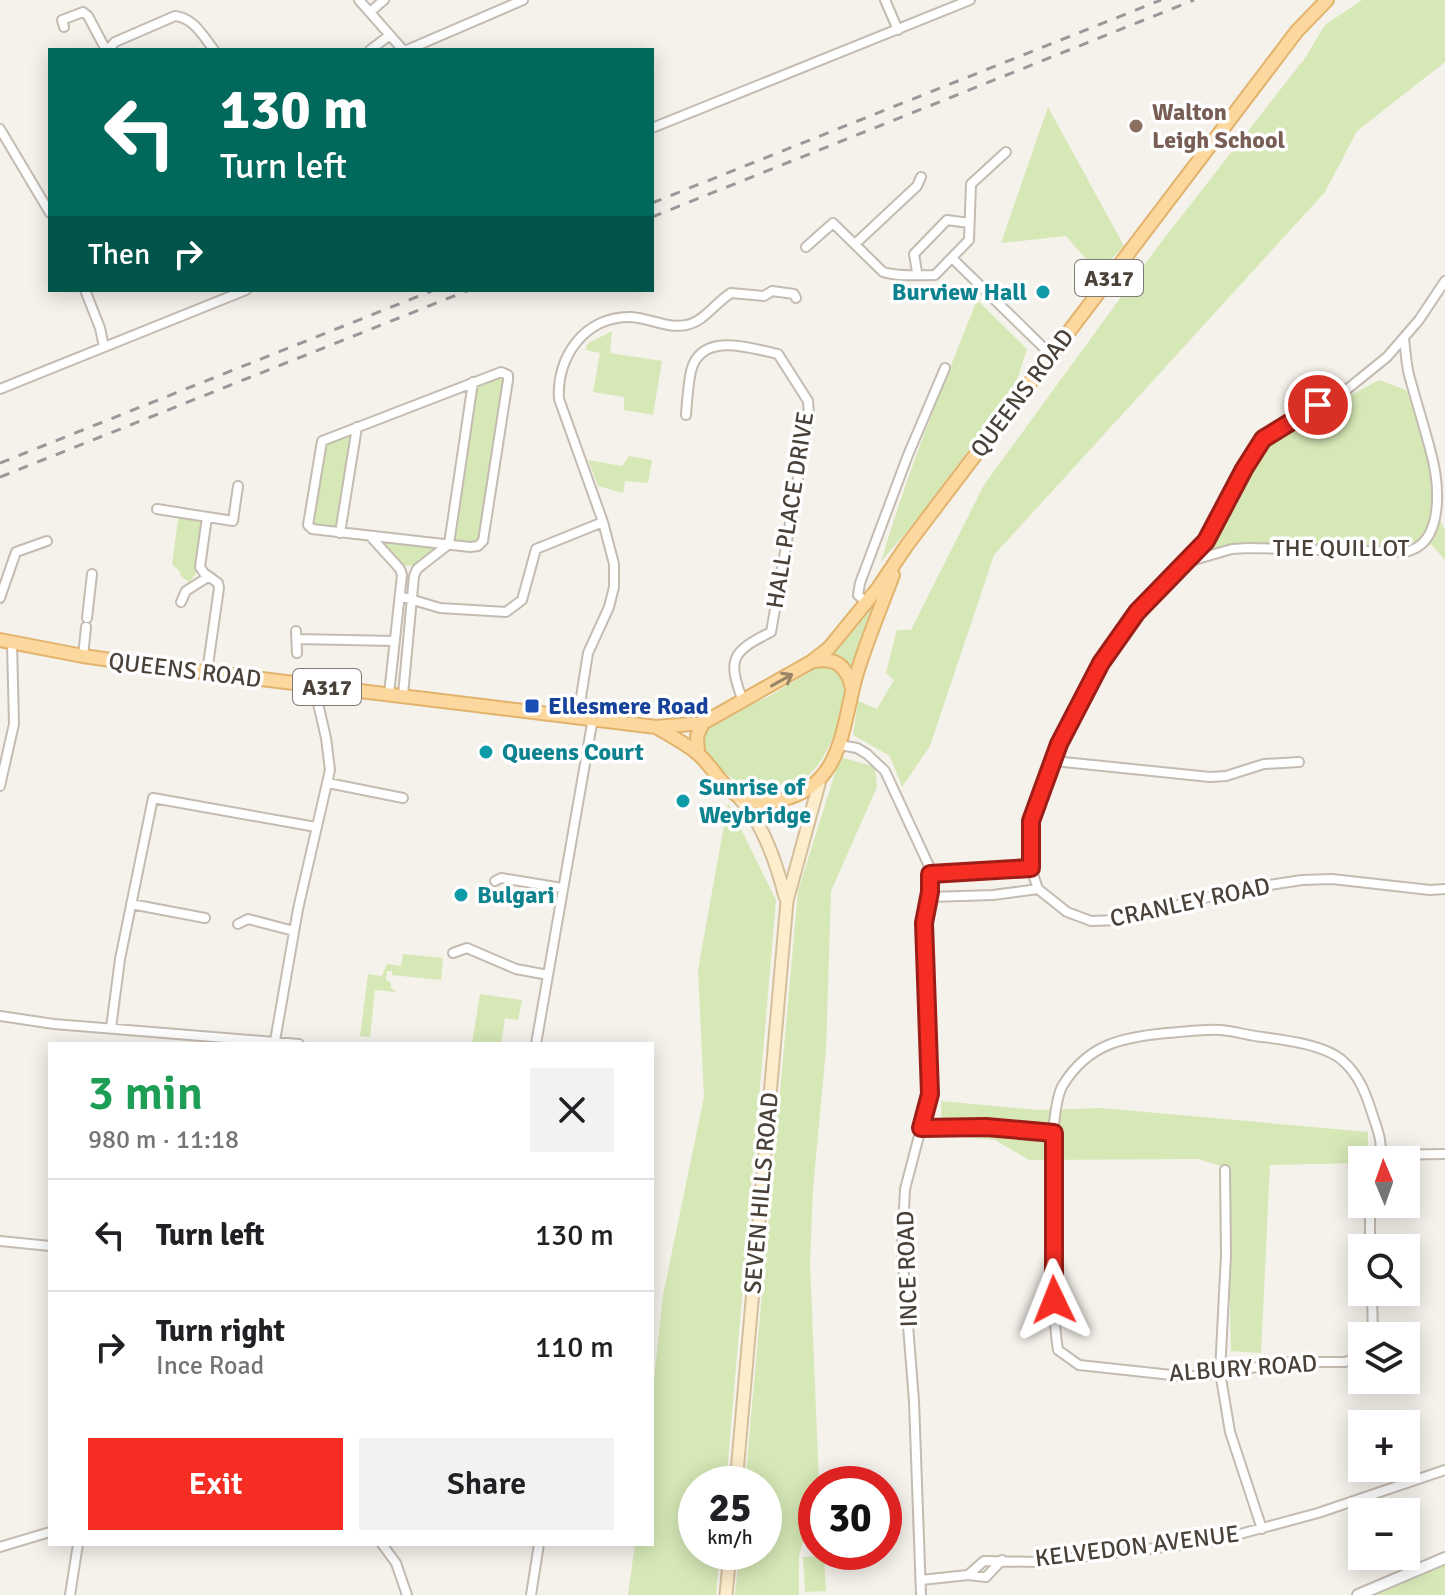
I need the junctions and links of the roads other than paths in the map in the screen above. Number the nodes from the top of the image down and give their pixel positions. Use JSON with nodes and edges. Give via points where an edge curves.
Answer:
{"nodes":[{"id":1,"x":359,"y":0,"type":"edge"},
{"id":2,"x":384,"y":0,"type":"edge"},
{"id":3,"x":523,"y":0,"type":"edge"},
{"id":4,"x":885,"y":0,"type":"edge"},
{"id":5,"x":970,"y":0,"type":"edge"},
{"id":6,"x":1327,"y":0,"type":"edge"},
{"id":7,"x":370,"y":12,"type":"junction"},
{"id":8,"x":64,"y":27,"type":"dead end"},
{"id":9,"x":898,"y":30,"type":"junction"},
{"id":10,"x":390,"y":35,"type":"junction"},
{"id":11,"x":106,"y":48,"type":"edge"},
{"id":12,"x":109,"y":48,"type":"edge"},
{"id":13,"x":212,"y":48,"type":"edge"},
{"id":14,"x":373,"y":48,"type":"edge"},
{"id":15,"x":403,"y":48,"type":"edge"},
{"id":16,"x":410,"y":48,"type":"edge"},
{"id":17,"x":654,"y":127,"type":"edge"},
{"id":18,"x":0,"y":129,"type":"edge"},
{"id":19,"x":1006,"y":152,"type":"dead end"},
{"id":20,"x":921,"y":177,"type":"dead end"},
{"id":21,"x":48,"y":210,"type":"edge"},
{"id":22,"x":969,"y":223,"type":"junction"},
{"id":23,"x":855,"y":244,"type":"junction"},
{"id":24,"x":806,"y":247,"type":"dead end"},
{"id":25,"x":953,"y":259,"type":"junction"},
{"id":26,"x":917,"y":272,"type":"junction"},
{"id":27,"x":1445,"y":281,"type":"edge"},
{"id":28,"x":86,"y":292,"type":"edge"},
{"id":29,"x":233,"y":292,"type":"edge"},
{"id":30,"x":796,"y":298,"type":"dead end"},
{"id":31,"x":1404,"y":339,"type":"junction"},
{"id":32,"x":104,"y":347,"type":"junction"},
{"id":33,"x":1051,"y":355,"type":"junction"},
{"id":34,"x":945,"y":368,"type":"dead end"},
{"id":35,"x":473,"y":382,"type":"junction"},
{"id":36,"x":0,"y":389,"type":"edge"},
{"id":37,"x":686,"y":415,"type":"dead end"},
{"id":38,"x":357,"y":427,"type":"junction"},
{"id":39,"x":238,"y":486,"type":"dead end"},
{"id":40,"x":157,"y":509,"type":"dead end"},
{"id":41,"x":207,"y":517,"type":"junction"},
{"id":42,"x":603,"y":522,"type":"junction"},
{"id":43,"x":340,"y":533,"type":"junction"},
{"id":44,"x":371,"y":536,"type":"junction"},
{"id":45,"x":47,"y":541,"type":"dead end"},
{"id":46,"x":449,"y":544,"type":"junction"},
{"id":47,"x":897,"y":562,"type":"junction"},
{"id":48,"x":1186,"y":563,"type":"junction"},
{"id":49,"x":0,"y":567,"type":"edge"},
{"id":50,"x":10,"y":568,"type":"junction"},
{"id":51,"x":92,"y":574,"type":"dead end"},
{"id":52,"x":208,"y":577,"type":"junction"},
{"id":53,"x":400,"y":596,"type":"junction"},
{"id":54,"x":0,"y":598,"type":"edge"},
{"id":55,"x":412,"y":598,"type":"junction"},
{"id":56,"x":181,"y":602,"type":"dead end"},
{"id":57,"x":866,"y":602,"type":"junction"},
{"id":58,"x":880,"y":612,"type":"junction"},
{"id":59,"x":395,"y":641,"type":"junction"},
{"id":60,"x":6,"y":642,"type":"edge"},
{"id":61,"x":297,"y":653,"type":"dead end"},
{"id":62,"x":83,"y":656,"type":"junction"},
{"id":63,"x":811,"y":662,"type":"junction"},
{"id":64,"x":207,"y":672,"type":"junction"},
{"id":65,"x":314,"y":686,"type":"junction"},
{"id":66,"x":853,"y":692,"type":"junction"},
{"id":67,"x":396,"y":694,"type":"junction"},
{"id":68,"x":743,"y":701,"type":"junction"},
{"id":69,"x":578,"y":716,"type":"junction"},
{"id":70,"x":593,"y":718,"type":"junction"},
{"id":71,"x":703,"y":723,"type":"junction"},
{"id":72,"x":656,"y":727,"type":"junction"},
{"id":73,"x":840,"y":745,"type":"junction"},
{"id":74,"x":698,"y":753,"type":"junction"},
{"id":75,"x":1054,"y":761,"type":"junction"},
{"id":76,"x":1299,"y":762,"type":"dead end"},
{"id":77,"x":328,"y":783,"type":"junction"},
{"id":78,"x":819,"y":784,"type":"junction"},
{"id":79,"x":0,"y":786,"type":"edge"},
{"id":80,"x":737,"y":796,"type":"junction"},
{"id":81,"x":403,"y":798,"type":"dead end"},
{"id":82,"x":316,"y":827,"type":"junction"},
{"id":83,"x":1031,"y":868,"type":"junction"},
{"id":84,"x":930,"y":874,"type":"junction"},
{"id":85,"x":495,"y":881,"type":"dead end"},
{"id":86,"x":562,"y":888,"type":"junction"},
{"id":87,"x":1038,"y":889,"type":"junction"},
{"id":88,"x":1445,"y":889,"type":"edge"},
{"id":89,"x":930,"y":897,"type":"junction"},
{"id":90,"x":787,"y":901,"type":"junction"},
{"id":91,"x":131,"y":904,"type":"junction"},
{"id":92,"x":205,"y":918,"type":"dead end"},
{"id":93,"x":238,"y":924,"type":"dead end"},
{"id":94,"x":294,"y":931,"type":"junction"},
{"id":95,"x":453,"y":953,"type":"dead end"},
{"id":96,"x":548,"y":975,"type":"junction"},
{"id":97,"x":0,"y":1016,"type":"edge"},
{"id":98,"x":111,"y":1028,"type":"junction"},
{"id":99,"x":275,"y":1041,"type":"junction"},
{"id":100,"x":283,"y":1042,"type":"edge"},
{"id":101,"x":536,"y":1042,"type":"edge"},
{"id":102,"x":921,"y":1128,"type":"junction"},
{"id":103,"x":1054,"y":1133,"type":"junction"},
{"id":104,"x":1381,"y":1146,"type":"edge"},
{"id":105,"x":1445,"y":1154,"type":"edge"},
{"id":106,"x":1420,"y":1156,"type":"edge"},
{"id":107,"x":1225,"y":1170,"type":"dead end"},
{"id":108,"x":0,"y":1241,"type":"edge"},
{"id":109,"x":48,"y":1246,"type":"edge"},
{"id":110,"x":1348,"y":1361,"type":"edge"},
{"id":111,"x":1220,"y":1372,"type":"junction"},
{"id":112,"x":738,"y":1466,"type":"edge"},
{"id":113,"x":1445,"y":1470,"type":"edge"},
{"id":114,"x":1262,"y":1529,"type":"junction"},
{"id":115,"x":48,"y":1533,"type":"edge"},
{"id":116,"x":78,"y":1546,"type":"edge"},
{"id":117,"x":383,"y":1546,"type":"edge"},
{"id":118,"x":539,"y":1546,"type":"edge"},
{"id":119,"x":0,"y":1547,"type":"edge"},
{"id":120,"x":1445,"y":1558,"type":"edge"},
{"id":121,"x":728,"y":1570,"type":"edge"},
{"id":122,"x":921,"y":1580,"type":"junction"},
{"id":123,"x":70,"y":1595,"type":"edge"},
{"id":124,"x":407,"y":1595,"type":"edge"},
{"id":125,"x":531,"y":1595,"type":"edge"},
{"id":126,"x":726,"y":1595,"type":"edge"},
{"id":127,"x":921,"y":1595,"type":"edge"},
{"id":128,"x":1358,"y":1595,"type":"edge"}],
"edges":[{"from":1,"to":7,"type":"street"},
{"from":2,"to":7,"type":"street"},
{"from":3,"to":16,"type":"street"},
{"from":4,"to":9,"type":"street"},
{"from":5,"to":9,"type":"street"},
{"from":6,"to":33,"type":"main road","name":"QUEENS ROAD","number":"A317","via":[[1297,31]]},
{"from":7,"to":10,"type":"street"},
{"from":8,"to":11,"type":"street","via":[[65,17],[83,12]]},
{"from":9,"to":17,"type":"street"},
{"from":10,"to":14,"type":"street"},
{"from":10,"to":15,"type":"street"},
{"from":12,"to":13,"type":"street","via":[[175,16],[192,22]]},
{"from":18,"to":21,"type":"street"},
{"from":19,"to":22,"type":"street","via":[[971,184]]},
{"from":20,"to":23,"type":"street"},
{"from":22,"to":25,"type":"street","via":[[969,240]]},
{"from":22,"to":26,"type":"street","via":[[947,220],[914,254]]},
{"from":23,"to":24,"type":"street","via":[[833,223]]},
{"from":23,"to":26,"type":"street","via":[[886,274]]},
{"from":25,"to":26,"type":"street","via":[[935,275]]},
{"from":25,"to":33,"type":"street"},
{"from":27,"to":31,"type":"street"},
{"from":28,"to":32,"type":"street"},
{"from":29,"to":32,"type":"street"},
{"from":30,"to":42,"type":"street","via":[[772,291],[764,296],[731,293],[690,324],[628,317],[605,323],[573,344],[558,377],[559,399]]},
{"from":31,"to":48,"type":"street","via":[[1352,386],[1263,439],[1206,541]]},
{"from":31,"to":48,"type":"street","name":"THE QUILLOT","via":[[1409,378],[1441,487],[1443,514],[1431,540],[1419,550],[1405,552],[1232,549]]},
{"from":32,"to":36,"type":"street"},
{"from":33,"to":47,"type":"main road","name":"QUEENS ROAD","number":"A317"},
{"from":34,"to":57,"type":"street","via":[[860,583],[858,595]]},
{"from":35,"to":38,"type":"street"},
{"from":35,"to":46,"type":"street"},
{"from":35,"to":46,"type":"street","via":[[501,372],[508,375],[483,541],[470,547]]},
{"from":37,"to":68,"type":"street","name":"HALL PLACE DRIVE","via":[[695,361],[704,352],[732,343],[778,354],[808,401],[771,632],[738,652],[734,664]]},
{"from":38,"to":43,"type":"street"},
{"from":38,"to":43,"type":"street","via":[[320,445],[307,520],[312,529]]},
{"from":39,"to":41,"type":"street","via":[[233,521]]},
{"from":40,"to":41,"type":"street"},
{"from":41,"to":52,"type":"street","via":[[200,567]]},
{"from":42,"to":55,"type":"street","via":[[536,549],[522,600],[506,612],[440,608]]},
{"from":42,"to":69,"type":"street","via":[[614,587],[588,653]]},
{"from":43,"to":44,"type":"street"},
{"from":44,"to":46,"type":"street"},
{"from":44,"to":53,"type":"street","via":[[400,569]]},
{"from":45,"to":50,"type":"street","via":[[16,552]]},
{"from":46,"to":55,"type":"street","via":[[417,569]]},
{"from":47,"to":57,"type":"main road","name":"QUEENS ROAD","number":"A317"},
{"from":47,"to":58,"type":"main road","name":"QUEENS ROAD","number":"A317"},
{"from":48,"to":75,"type":"street","via":[[1112,646]]},
{"from":49,"to":50,"type":"street"},
{"from":50,"to":54,"type":"street"},
{"from":51,"to":62,"type":"street"},
{"from":52,"to":56,"type":"street","via":[[186,591]]},
{"from":52,"to":64,"type":"street","via":[[219,588]]},
{"from":53,"to":55,"type":"street"},
{"from":53,"to":59,"type":"street"},
{"from":55,"to":67,"type":"street"},
{"from":57,"to":58,"type":"main road"},
{"from":57,"to":63,"type":"main road","name":"QUEENS ROAD","number":"A317"},
{"from":58,"to":66,"type":"main road","name":"QUEENS ROAD","number":"A317"},
{"from":59,"to":61,"type":"street","via":[[296,635]]},
{"from":59,"to":67,"type":"street"},
{"from":60,"to":62,"type":"main road","name":"QUEENS ROAD","number":"A317"},
{"from":60,"to":79,"type":"street","via":[[14,724]]},
{"from":62,"to":64,"type":"main road","name":"QUEENS ROAD","number":"A317"},
{"from":63,"to":66,"type":"main road","via":[[828,659],[841,665]]},
{"from":68,"to":63,"type":"main road","number":"A317","one_way":true},
{"from":64,"to":65,"type":"main road","name":"QUEENS ROAD","number":"A317"},
{"from":65,"to":67,"type":"main road","name":"QUEENS ROAD","number":"A317"},
{"from":65,"to":77,"type":"street","via":[[327,747]]},
{"from":66,"to":73,"type":"main road","number":"A317"},
{"from":67,"to":69,"type":"main road","name":"QUEENS ROAD","number":"A317"},
{"from":68,"to":71,"type":"main road","number":"A317"},
{"from":69,"to":70,"type":"main road","name":"QUEENS ROAD","number":"A317"},
{"from":70,"to":72,"type":"main road","name":"QUEENS ROAD","number":"A317"},
{"from":70,"to":86,"type":"street"},
{"from":71,"to":72,"type":"main road","number":"A317"},
{"from":71,"to":74,"type":"main road"},
{"from":72,"to":74,"type":"main road","number":"A317"},
{"from":73,"to":78,"type":"main road","number":"A317"},
{"from":73,"to":84,"type":"street","name":"INCE ROAD","via":[[857,748],[885,771]]},
{"from":74,"to":80,"type":"main road","number":"A317"},
{"from":75,"to":76,"type":"street","via":[[1210,777]]},
{"from":75,"to":83,"type":"street","via":[[1031,821]]},
{"from":77,"to":81,"type":"street"},
{"from":77,"to":82,"type":"street"},
{"from":78,"to":80,"type":"main road","via":[[772,803]]},
{"from":78,"to":90,"type":"main road","name":"SEVEN HILLS ROAD"},
{"from":80,"to":90,"type":"main road","name":"SEVEN HILLS ROAD","via":[[775,860]]},
{"from":82,"to":91,"type":"street","via":[[153,798]]},
{"from":82,"to":94,"type":"street"},
{"from":83,"to":84,"type":"street"},
{"from":83,"to":87,"type":"street"},
{"from":84,"to":89,"type":"street","name":"INCE ROAD"},
{"from":85,"to":86,"type":"street"},
{"from":86,"to":96,"type":"street"},
{"from":87,"to":88,"type":"street","name":"CRANLEY ROAD","via":[[1067,912],[1105,922],[1293,880]]},
{"from":87,"to":89,"type":"street"},
{"from":89,"to":102,"type":"street","name":"INCE ROAD","via":[[924,923],[930,1094]]},
{"from":90,"to":112,"type":"main road","name":"SEVEN HILLS ROAD"},
{"from":91,"to":92,"type":"street"},
{"from":91,"to":98,"type":"street"},
{"from":93,"to":94,"type":"street","via":[[248,919]]},
{"from":94,"to":99,"type":"street"},
{"from":95,"to":96,"type":"street","via":[[467,948],[516,969]]},
{"from":96,"to":101,"type":"street"},
{"from":97,"to":98,"type":"street"},
{"from":98,"to":99,"type":"street"},
{"from":99,"to":100,"type":"street"},
{"from":102,"to":103,"type":"street"},
{"from":102,"to":122,"type":"street","name":"INCE ROAD","via":[[905,1189],[902,1250]]},
{"from":103,"to":104,"type":"street","via":[[1063,1085],[1082,1061],[1109,1044],[1138,1035],[1225,1030],[1294,1040],[1342,1059],[1366,1092]]},
{"from":103,"to":111,"type":"street","name":"ALBURY ROAD","via":[[1058,1350],[1079,1365],[1181,1376]]},
{"from":105,"to":106,"type":"street"},
{"from":107,"to":111,"type":"street"},
{"from":108,"to":109,"type":"street"},
{"from":110,"to":111,"type":"street","name":"ALBURY ROAD"},
{"from":111,"to":114,"type":"street","via":[[1230,1432]]},
{"from":113,"to":114,"type":"street","name":"KELVEDON AVENUE"},
{"from":114,"to":122,"type":"street","name":"KELVEDON AVENUE","via":[[1156,1549],[1038,1562],[984,1561],[968,1575]]},
{"from":115,"to":119,"type":"street"},
{"from":116,"to":123,"type":"street"},
{"from":117,"to":124,"type":"street"},
{"from":118,"to":125,"type":"street"},
{"from":120,"to":128,"type":"street"},
{"from":121,"to":126,"type":"main road"},
{"from":122,"to":127,"type":"street","name":"INCE ROAD"}]}
